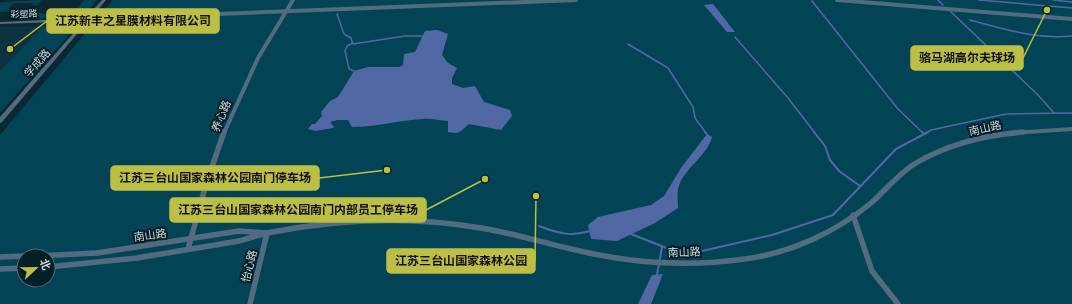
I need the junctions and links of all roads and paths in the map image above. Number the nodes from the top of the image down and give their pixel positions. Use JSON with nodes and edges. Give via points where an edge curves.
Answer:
{"nodes":[{"id":1,"x":104,"y":0,"type":"edge"},
{"id":2,"x":293,"y":0,"type":"edge"},
{"id":3,"x":576,"y":0,"type":"edge"},
{"id":4,"x":837,"y":0,"type":"edge"},
{"id":5,"x":285,"y":11,"type":"junction"},
{"id":6,"x":87,"y":19,"type":"junction"},
{"id":7,"x":1072,"y":19,"type":"edge"},
{"id":8,"x":0,"y":23,"type":"edge"},
{"id":9,"x":0,"y":121,"type":"edge"},
{"id":10,"x":1072,"y":129,"type":"edge"},
{"id":11,"x":853,"y":215,"type":"junction"},
{"id":12,"x":267,"y":233,"type":"junction"},
{"id":13,"x":191,"y":239,"type":"junction"},
{"id":14,"x":188,"y":249,"type":"junction"},
{"id":15,"x":56,"y":255,"type":"edge"},
{"id":16,"x":16,"y":256,"type":"edge"},
{"id":17,"x":0,"y":257,"type":"edge"},
{"id":18,"x":56,"y":267,"type":"edge"},
{"id":19,"x":16,"y":268,"type":"edge"},
{"id":20,"x":0,"y":269,"type":"edge"},
{"id":21,"x":250,"y":304,"type":"edge"},
{"id":22,"x":898,"y":304,"type":"edge"}],
"edges":[{"from":1,"to":6,"type":"street","name":"学成路"},
{"from":2,"to":5,"type":"street","name":"养心路"},
{"from":3,"to":5,"type":"street","name":"彩塑路"},
{"from":4,"to":7,"type":"street"},
{"from":5,"to":6,"type":"street","name":"彩塑路"},
{"from":5,"to":13,"type":"street","name":"养心路","via":[[260,53],[236,106],[202,195]]},
{"from":6,"to":8,"type":"street","name":"彩塑路"},
{"from":6,"to":9,"type":"street","name":"学成路"},
{"from":10,"to":11,"type":"street","name":"南山路","via":[[1010,132],[970,141],[918,161]]},
{"from":11,"to":12,"type":"street","name":"南山路","via":[[819,235],[767,255],[674,263],[595,254],[482,228],[401,220],[299,226]]},
{"from":11,"to":22,"type":"street","via":[[872,271]]},
{"from":12,"to":13,"type":"street","name":"南山路","via":[[239,231]]},
{"from":12,"to":14,"type":"street","name":"南山路","via":[[246,240]]},
{"from":12,"to":21,"type":"street","name":"怡心路"},
{"from":13,"to":14,"type":"street","name":"养心路"},
{"from":13,"to":15,"type":"street","name":"南山路","via":[[97,253]]},
{"from":14,"to":18,"type":"street","name":"南山路"},
{"from":16,"to":17,"type":"street"},
{"from":19,"to":20,"type":"street"}]}
